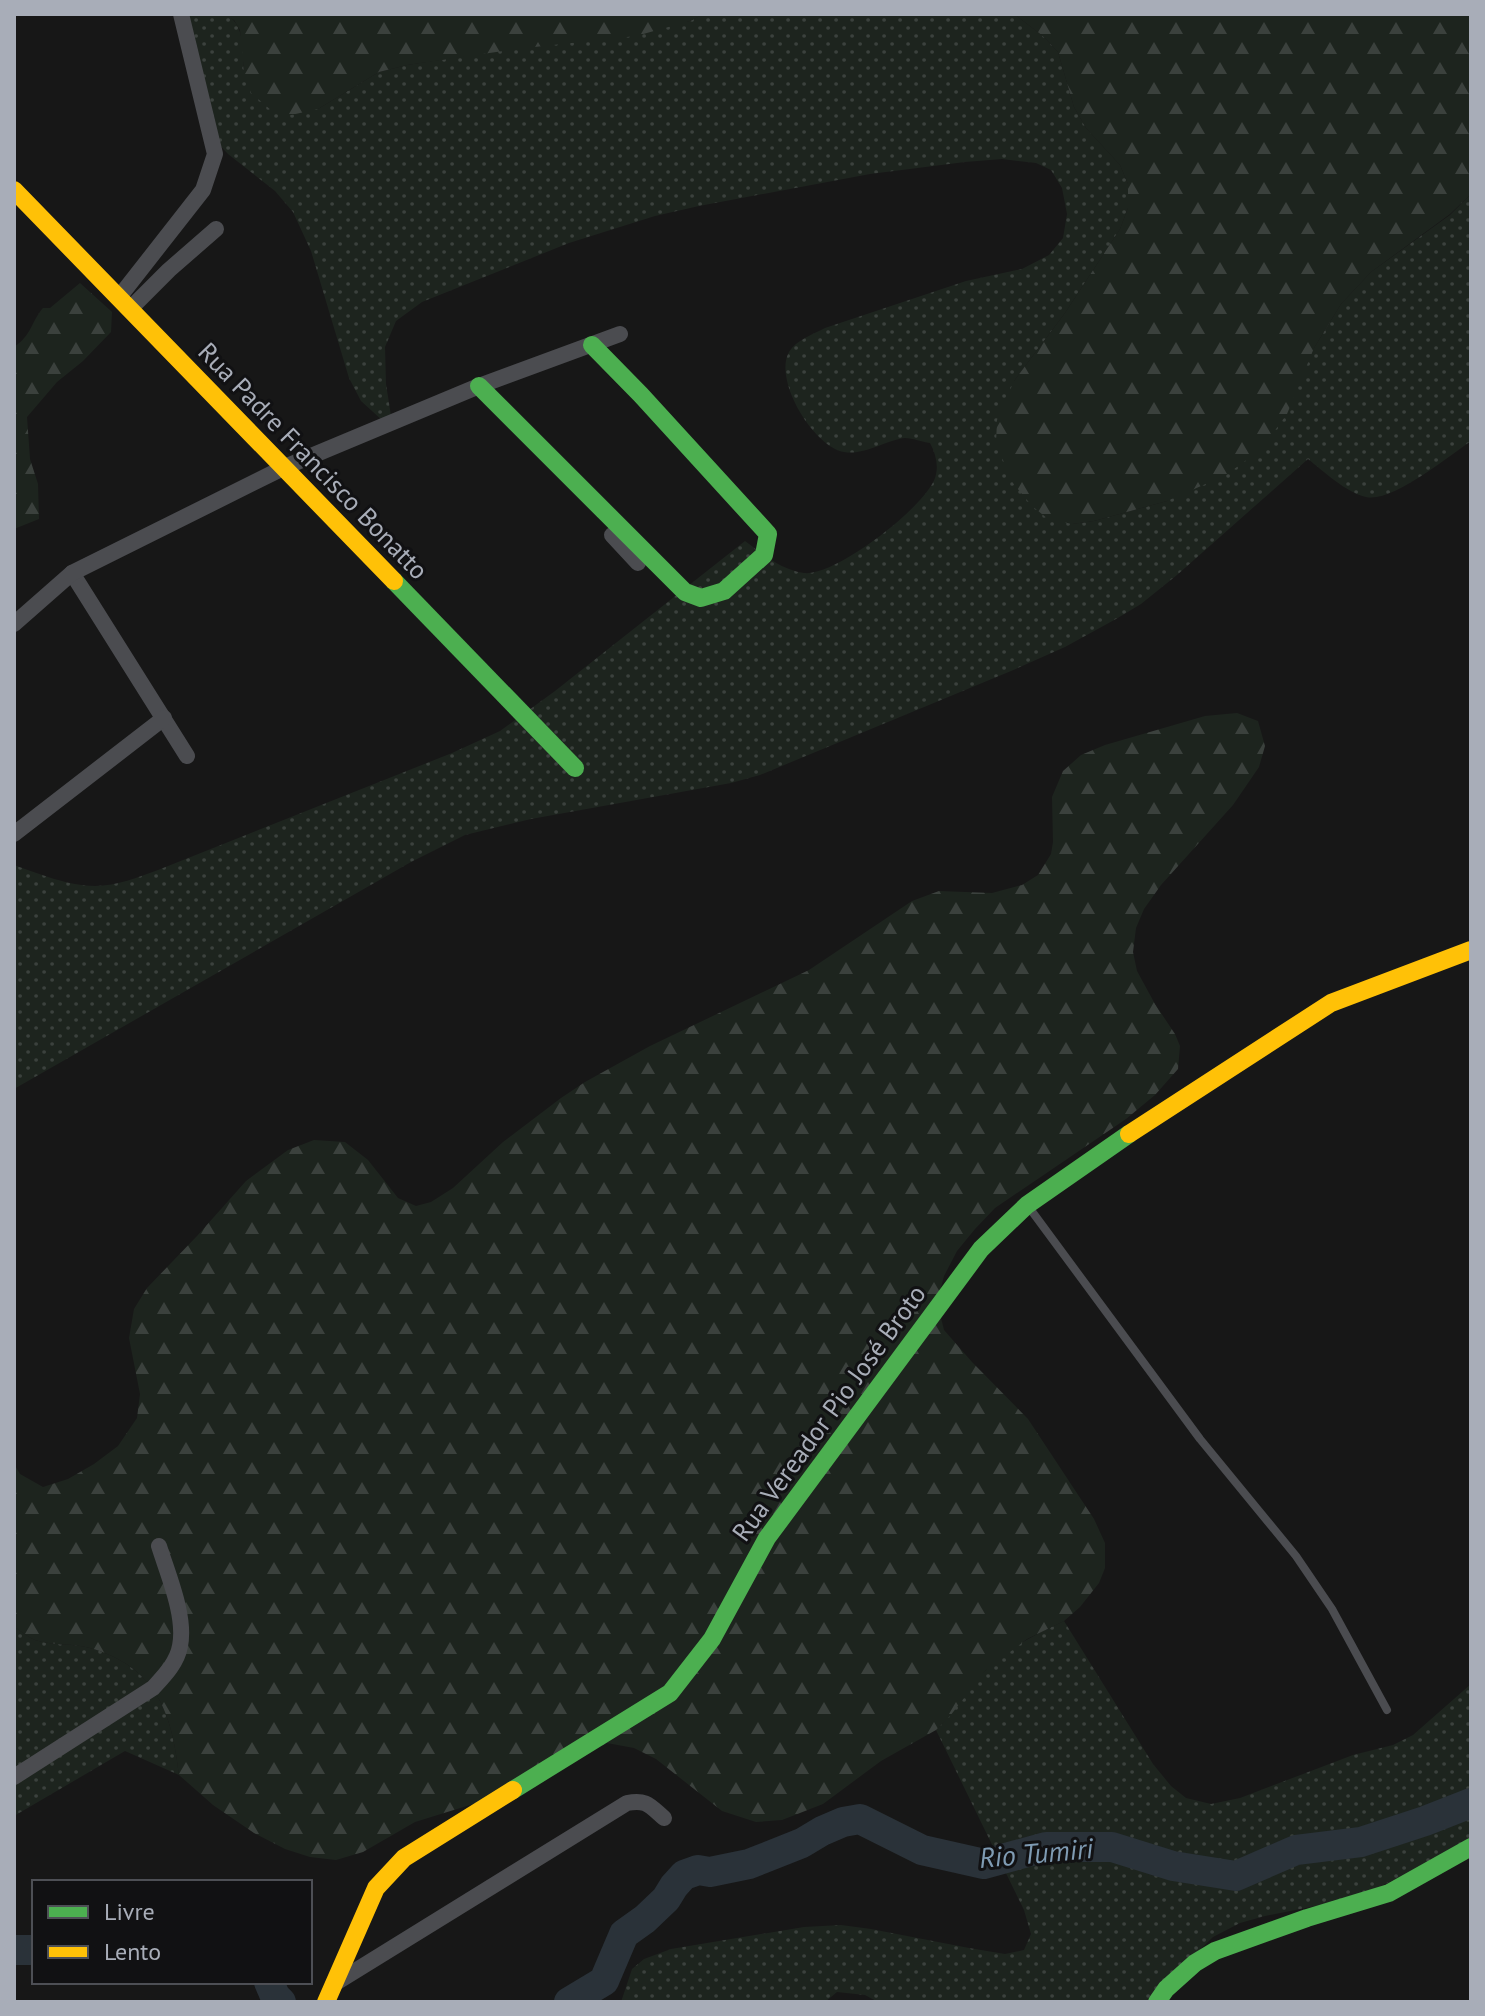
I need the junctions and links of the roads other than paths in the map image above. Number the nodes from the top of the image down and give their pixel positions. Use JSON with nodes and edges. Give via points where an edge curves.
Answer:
{"nodes":[{"id":1,"x":181,"y":14,"type":"edge"},
{"id":2,"x":14,"y":190,"type":"edge"},
{"id":3,"x":216,"y":229,"type":"dead end"},
{"id":4,"x":126,"y":302,"type":"junction"},
{"id":5,"x":620,"y":334,"type":"dead end"},
{"id":6,"x":592,"y":345,"type":"junction"},
{"id":7,"x":479,"y":386,"type":"junction"},
{"id":8,"x":285,"y":467,"type":"junction"},
{"id":9,"x":638,"y":563,"type":"dead end"},
{"id":10,"x":72,"y":573,"type":"junction"},
{"id":11,"x":14,"y":624,"type":"edge"},
{"id":12,"x":164,"y":718,"type":"junction"},
{"id":13,"x":187,"y":756,"type":"dead end"},
{"id":14,"x":575,"y":768,"type":"dead end"},
{"id":15,"x":14,"y":834,"type":"edge"},
{"id":16,"x":1471,"y":950,"type":"edge"},
{"id":17,"x":1027,"y":1205,"type":"junction"},
{"id":18,"x":159,"y":1546,"type":"dead end"},
{"id":19,"x":1387,"y":1710,"type":"dead end"},
{"id":20,"x":14,"y":1777,"type":"edge"},
{"id":21,"x":664,"y":1818,"type":"dead end"},
{"id":22,"x":1471,"y":1847,"type":"edge"},
{"id":23,"x":334,"y":1984,"type":"junction"},
{"id":24,"x":326,"y":2002,"type":"edge"},
{"id":25,"x":1157,"y":2002,"type":"edge"}],
"edges":[{"from":1,"to":4,"type":"street","via":[[215,154],[203,190]]},
{"from":2,"to":4,"type":"street","name":"Rua Padre Francisco Bonatto"},
{"from":3,"to":4,"type":"street"},
{"from":4,"to":8,"type":"street","name":"Rua Padre Francisco Bonatto"},
{"from":5,"to":6,"type":"street"},
{"from":6,"to":7,"type":"street"},
{"from":6,"to":7,"type":"street","via":[[768,534],[764,555],[724,591],[701,598],[685,592]]},
{"from":7,"to":8,"type":"street"},
{"from":7,"to":9,"type":"street"},
{"from":8,"to":10,"type":"street"},
{"from":8,"to":14,"type":"street","name":"Rua Padre Francisco Bonatto"},
{"from":10,"to":11,"type":"street"},
{"from":10,"to":12,"type":"street"},
{"from":12,"to":13,"type":"street"},
{"from":12,"to":15,"type":"street"},
{"from":16,"to":17,"type":"street","name":"Rua Vereador Pio José Broto","via":[[1331,1003]]},
{"from":17,"to":19,"type":"lane","via":[[1200,1439],[1296,1556],[1332,1609]]},
{"from":17,"to":23,"type":"street","name":"Rua Vereador Pio José Broto","via":[[981,1249],[767,1538],[712,1639],[670,1693],[404,1858],[376,1888]]},
{"from":18,"to":20,"type":"street","via":[[182,1623],[180,1648],[168,1672],[153,1688]]},
{"from":21,"to":23,"type":"street","via":[[647,1803],[627,1803]]},
{"from":22,"to":25,"type":"street","via":[[1389,1893],[1215,1951],[1195,1963]]},
{"from":23,"to":24,"type":"street","name":"Rua Vereador Pio José Broto"}]}
